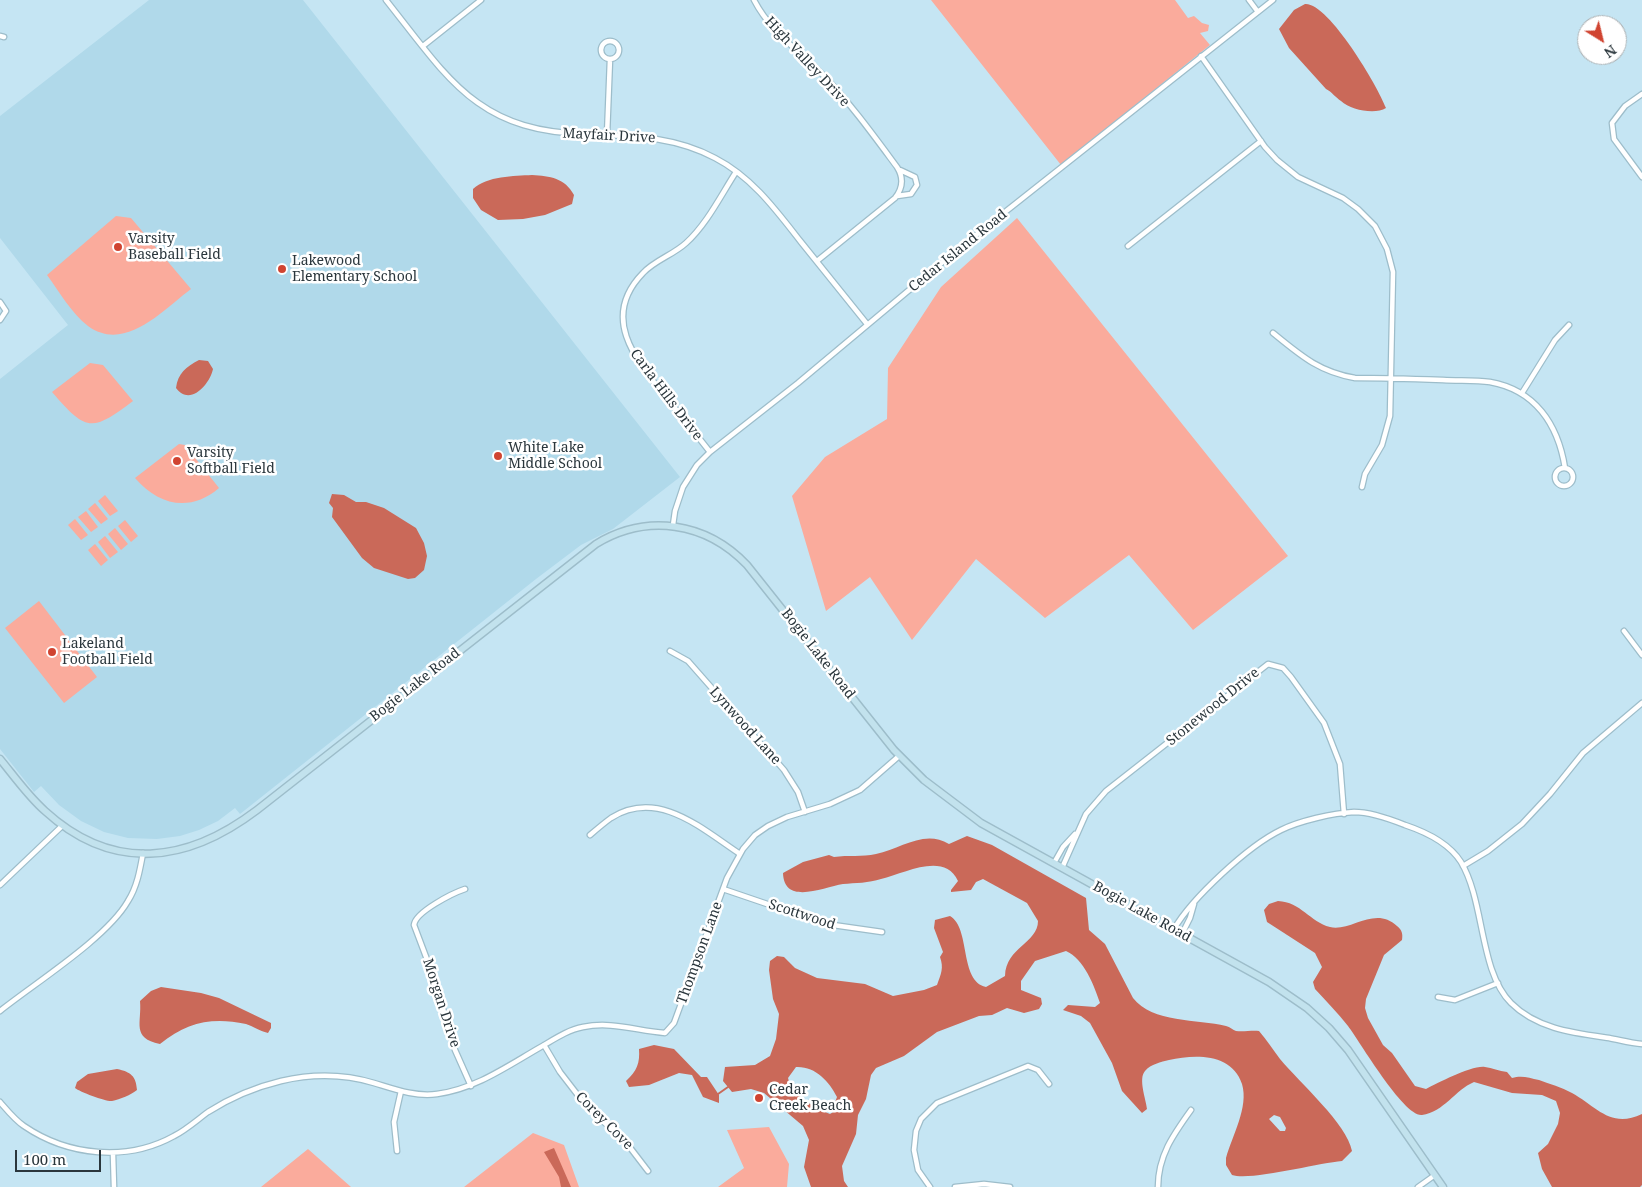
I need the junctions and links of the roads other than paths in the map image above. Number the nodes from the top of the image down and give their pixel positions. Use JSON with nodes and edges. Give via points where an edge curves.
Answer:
{"nodes":[{"id":1,"x":386,"y":0,"type":"edge"},
{"id":2,"x":481,"y":0,"type":"edge"},
{"id":3,"x":754,"y":0,"type":"edge"},
{"id":4,"x":1249,"y":0,"type":"edge"},
{"id":5,"x":1273,"y":0,"type":"edge"},
{"id":6,"x":1258,"y":12,"type":"junction"},
{"id":7,"x":423,"y":46,"type":"junction"},
{"id":8,"x":1201,"y":56,"type":"junction"},
{"id":9,"x":610,"y":59,"type":"junction"},
{"id":10,"x":1642,"y":94,"type":"edge"},
{"id":11,"x":608,"y":135,"type":"junction"},
{"id":12,"x":1261,"y":141,"type":"junction"},
{"id":13,"x":899,"y":169,"type":"junction"},
{"id":14,"x":736,"y":172,"type":"junction"},
{"id":15,"x":1642,"y":177,"type":"edge"},
{"id":16,"x":897,"y":196,"type":"junction"},
{"id":17,"x":1128,"y":246,"type":"dead end"},
{"id":18,"x":817,"y":261,"type":"junction"},
{"id":19,"x":0,"y":302,"type":"edge"},
{"id":20,"x":0,"y":320,"type":"edge"},
{"id":21,"x":867,"y":324,"type":"junction"},
{"id":22,"x":1569,"y":325,"type":"dead end"},
{"id":23,"x":1273,"y":333,"type":"dead end"},
{"id":24,"x":1391,"y":378,"type":"junction"},
{"id":25,"x":1522,"y":394,"type":"junction"},
{"id":26,"x":710,"y":452,"type":"junction"},
{"id":27,"x":1565,"y":468,"type":"junction"},
{"id":28,"x":1362,"y":487,"type":"dead end"},
{"id":29,"x":674,"y":526,"type":"junction"},
{"id":30,"x":1624,"y":631,"type":"dead end"},
{"id":31,"x":670,"y":651,"type":"dead end"},
{"id":32,"x":1642,"y":655,"type":"edge"},
{"id":33,"x":1642,"y":703,"type":"edge"},
{"id":34,"x":899,"y":756,"type":"junction"},
{"id":35,"x":0,"y":759,"type":"edge"},
{"id":36,"x":805,"y":812,"type":"junction"},
{"id":37,"x":1344,"y":814,"type":"junction"},
{"id":38,"x":62,"y":826,"type":"junction"},
{"id":39,"x":1076,"y":833,"type":"junction"},
{"id":40,"x":590,"y":835,"type":"dead end"},
{"id":41,"x":142,"y":853,"type":"junction"},
{"id":42,"x":740,"y":854,"type":"junction"},
{"id":43,"x":1054,"y":863,"type":"junction"},
{"id":44,"x":1463,"y":866,"type":"junction"},
{"id":45,"x":1062,"y":868,"type":"junction"},
{"id":46,"x":0,"y":885,"type":"edge"},
{"id":47,"x":465,"y":889,"type":"dead end"},
{"id":48,"x":723,"y":889,"type":"junction"},
{"id":49,"x":1194,"y":903,"type":"junction"},
{"id":50,"x":1174,"y":929,"type":"junction"},
{"id":51,"x":882,"y":932,"type":"dead end"},
{"id":52,"x":1182,"y":934,"type":"junction"},
{"id":53,"x":1498,"y":984,"type":"junction"},
{"id":54,"x":1438,"y":997,"type":"dead end"},
{"id":55,"x":0,"y":1011,"type":"edge"},
{"id":56,"x":1642,"y":1044,"type":"edge"},
{"id":57,"x":544,"y":1045,"type":"junction"},
{"id":58,"x":1049,"y":1084,"type":"dead end"},
{"id":59,"x":471,"y":1086,"type":"junction"},
{"id":60,"x":401,"y":1091,"type":"junction"},
{"id":61,"x":0,"y":1102,"type":"edge"},
{"id":62,"x":1191,"y":1110,"type":"dead end"},
{"id":63,"x":397,"y":1152,"type":"dead end"},
{"id":64,"x":113,"y":1154,"type":"junction"},
{"id":65,"x":648,"y":1171,"type":"dead end"},
{"id":66,"x":1435,"y":1175,"type":"junction"},
{"id":67,"x":114,"y":1187,"type":"edge"},
{"id":68,"x":930,"y":1187,"type":"edge"},
{"id":69,"x":955,"y":1187,"type":"edge"},
{"id":70,"x":1010,"y":1187,"type":"edge"},
{"id":71,"x":1158,"y":1187,"type":"edge"},
{"id":72,"x":1418,"y":1187,"type":"edge"},
{"id":73,"x":1443,"y":1187,"type":"edge"}],
"edges":[{"from":1,"to":7,"type":"street","name":"Mayfair Drive"},
{"from":2,"to":7,"type":"street"},
{"from":3,"to":13,"type":"street","name":"High Valley Drive","via":[[776,33],[830,82]]},
{"from":4,"to":6,"type":"street"},
{"from":5,"to":6,"type":"street","name":"Cedar Island Road"},
{"from":6,"to":8,"type":"street","name":"Cedar Island Road"},
{"from":7,"to":11,"type":"street","name":"Mayfair Drive","via":[[460,90],[493,114],[543,131]]},
{"from":8,"to":12,"type":"street"},
{"from":8,"to":21,"type":"street","name":"Cedar Island Road"},
{"from":9,"to":9,"type":"street","via":[[616,57],[619,50],[617,44],[610,42],[601,50]]},
{"from":9,"to":11,"type":"street"},
{"from":10,"to":15,"type":"street","via":[[1625,106],[1612,123],[1614,139]]},
{"from":11,"to":14,"type":"street","name":"Mayfair Drive","via":[[644,136],[677,142],[712,156]]},
{"from":12,"to":17,"type":"street"},
{"from":12,"to":24,"type":"street","via":[[1277,160],[1298,176],[1343,198],[1375,226],[1393,272]]},
{"from":13,"to":16,"type":"street","via":[[902,182]]},
{"from":13,"to":16,"type":"street","name":"High Valley Drive","via":[[914,177],[917,185],[911,194]]},
{"from":14,"to":18,"type":"street","name":"Mayfair Drive","via":[[765,198]]},
{"from":14,"to":26,"type":"street","name":"Carla Hills Drive","via":[[691,238],[639,277],[628,296],[624,313],[625,336],[634,357]]},
{"from":16,"to":18,"type":"street","name":"High Valley Drive"},
{"from":18,"to":21,"type":"street","name":"Mayfair Drive"},
{"from":19,"to":20,"type":"street","via":[[6,311]]},
{"from":21,"to":26,"type":"street","name":"Cedar Island Road"},
{"from":22,"to":25,"type":"street","via":[[1555,340]]},
{"from":23,"to":24,"type":"street","via":[[1308,361],[1334,374],[1355,378]]},
{"from":24,"to":25,"type":"street","via":[[1488,382],[1515,388]]},
{"from":24,"to":28,"type":"street","via":[[1386,436],[1365,474]]},
{"from":25,"to":27,"type":"street","via":[[1534,402],[1548,419],[1558,438]]},
{"from":26,"to":29,"type":"street","name":"Cedar Island Road","via":[[683,487]]},
{"from":27,"to":27,"type":"street","via":[[1557,471],[1555,477],[1556,483],[1564,487],[1570,485],[1574,476]]},
{"from":29,"to":34,"type":"main road","name":"Bogie Lake Road","via":[[712,538],[743,560]]},
{"from":29,"to":41,"type":"main road","name":"Bogie Lake Road","via":[[651,525],[625,530],[584,552],[230,830],[188,848]]},
{"from":30,"to":32,"type":"street"},
{"from":31,"to":36,"type":"street","name":"Lynwood Lane","via":[[688,661],[784,770],[798,792]]},
{"from":33,"to":44,"type":"street","via":[[1583,753],[1522,824]]},
{"from":34,"to":36,"type":"street","name":"Thompson Lane","via":[[860,790]]},
{"from":34,"to":43,"type":"main road","name":"Bogie Lake Road","via":[[961,810]]},
{"from":35,"to":38,"type":"main road","name":"Bogie Lake Road","via":[[38,804]]},
{"from":36,"to":42,"type":"street","name":"Thompson Lane","via":[[768,826],[755,835]]},
{"from":37,"to":39,"type":"street","name":"Stonewood Drive","via":[[1340,764],[1324,723],[1283,668],[1268,664],[1106,791],[1092,805]]},
{"from":37,"to":44,"type":"street","via":[[1354,812],[1375,816],[1414,828],[1446,846]]},
{"from":37,"to":49,"type":"street","via":[[1280,830],[1226,871]]},
{"from":38,"to":41,"type":"main road","name":"Bogie Lake Road","via":[[103,846]]},
{"from":38,"to":46,"type":"street"},
{"from":39,"to":43,"type":"street","name":"Stonewood Drive"},
{"from":39,"to":45,"type":"street","name":"Stonewood Drive"},
{"from":40,"to":42,"type":"street","via":[[622,813],[636,808],[660,808],[678,814]]},
{"from":41,"to":55,"type":"street","via":[[129,901],[117,917]]},
{"from":42,"to":48,"type":"street","name":"Thompson Lane"},
{"from":43,"to":45,"type":"main road","name":"Bogie Lake Road"},
{"from":44,"to":53,"type":"street","via":[[1474,892]]},
{"from":45,"to":50,"type":"main road","name":"Bogie Lake Road"},
{"from":47,"to":59,"type":"street","name":"Morgan Drive","via":[[416,919],[414,926],[434,978],[455,1050]]},
{"from":48,"to":51,"type":"street","name":"Scottwood","via":[[826,924]]},
{"from":48,"to":57,"type":"street","name":"Thompson Lane","via":[[672,1028],[665,1033],[608,1024],[582,1027]]},
{"from":49,"to":50,"type":"street"},
{"from":49,"to":52,"type":"street"},
{"from":50,"to":52,"type":"main road","name":"Bogie Lake Road"},
{"from":52,"to":66,"type":"main road","name":"Bogie Lake Road","via":[[1281,989],[1324,1023],[1354,1058]]},
{"from":53,"to":54,"type":"street","via":[[1455,1000]]},
{"from":53,"to":56,"type":"street","via":[[1510,1002],[1527,1018],[1543,1025]]},
{"from":57,"to":59,"type":"street","name":"Thompson Lane"},
{"from":57,"to":65,"type":"street","name":"Corey Cove","via":[[587,1107],[625,1141]]},
{"from":58,"to":68,"type":"street","via":[[1038,1070],[1028,1066],[932,1107],[921,1119],[914,1140],[918,1170]]},
{"from":59,"to":60,"type":"street","name":"Thompson Lane","via":[[434,1095]]},
{"from":60,"to":63,"type":"street","via":[[394,1122]]},
{"from":60,"to":64,"type":"street","name":"Thompson Lane","via":[[342,1076],[282,1081],[251,1090],[174,1136],[136,1151]]},
{"from":61,"to":64,"type":"street","name":"Thompson Lane","via":[[22,1125],[49,1141]]},
{"from":62,"to":71,"type":"street","via":[[1160,1160]]},
{"from":64,"to":67,"type":"street"},
{"from":66,"to":72,"type":"street"},
{"from":66,"to":73,"type":"main road","name":"Bogie Lake Road"},
{"from":69,"to":70,"type":"street","via":[[984,1184]]}]}
